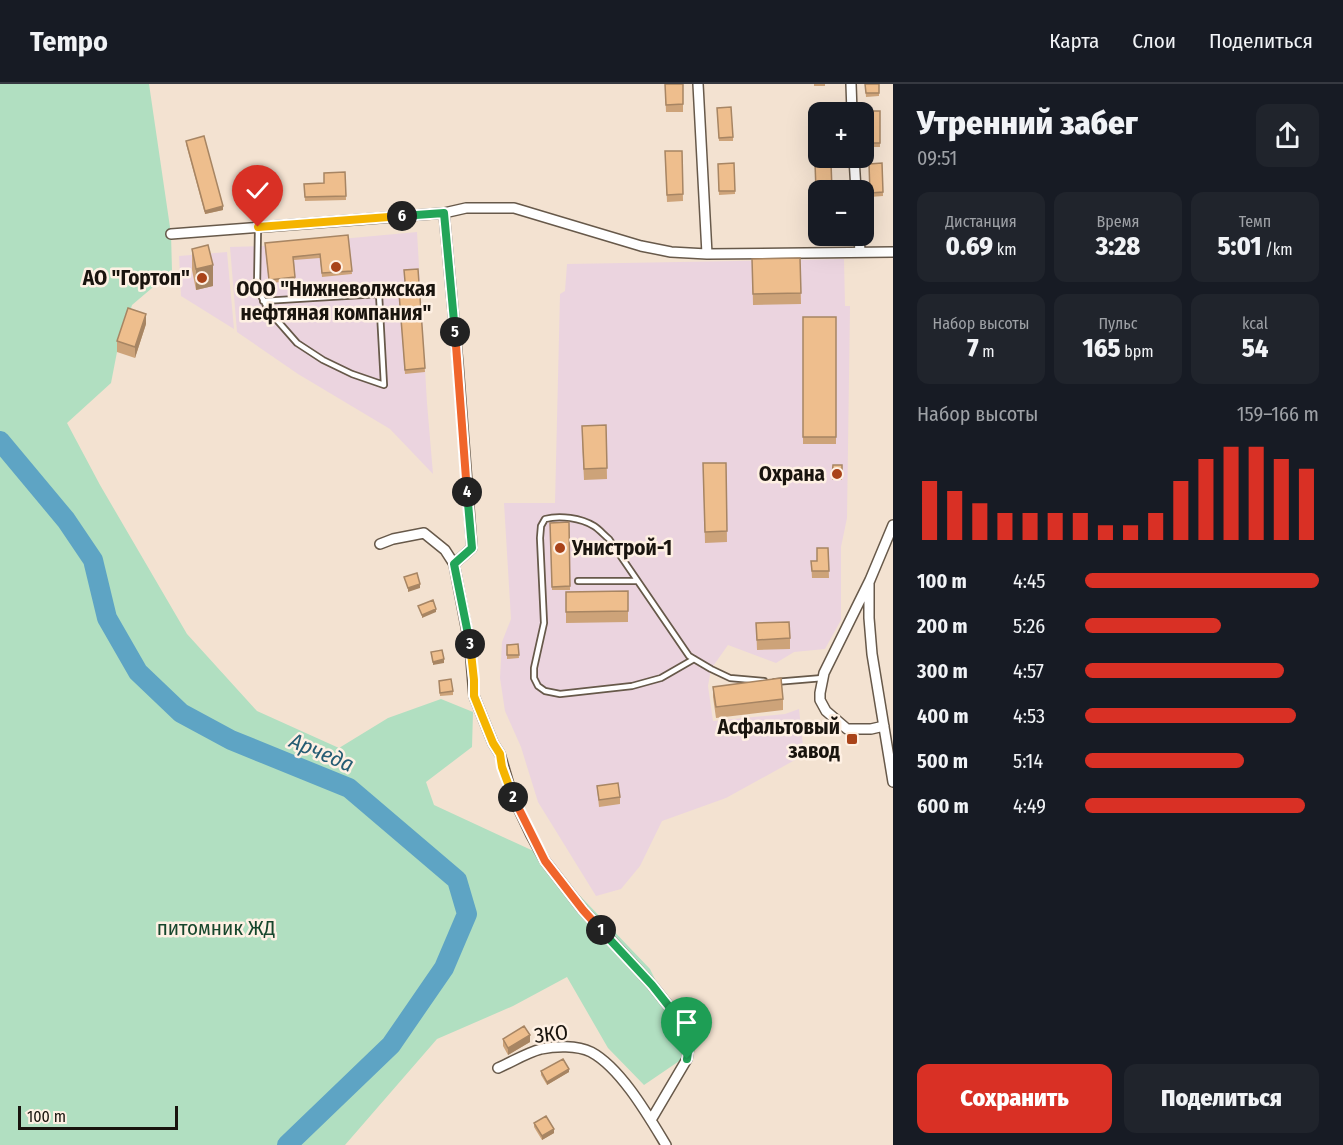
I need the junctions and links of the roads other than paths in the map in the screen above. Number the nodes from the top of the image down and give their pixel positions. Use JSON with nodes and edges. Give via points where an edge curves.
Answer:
{"nodes":[{"id":1,"x":698,"y":84,"type":"edge"},
{"id":2,"x":850,"y":84,"type":"edge"},
{"id":3,"x":851,"y":102,"type":"edge"},
{"id":4,"x":444,"y":213,"type":"junction"},
{"id":5,"x":258,"y":227,"type":"junction"},
{"id":6,"x":171,"y":234,"type":"dead end"},
{"id":7,"x":860,"y":246,"type":"edge"},
{"id":8,"x":860,"y":252,"type":"junction"},
{"id":9,"x":893,"y":252,"type":"edge"},
{"id":10,"x":707,"y":254,"type":"junction"},
{"id":11,"x":263,"y":301,"type":"junction"},
{"id":12,"x":893,"y":525,"type":"edge"},
{"id":13,"x":380,"y":544,"type":"dead end"},
{"id":14,"x":454,"y":564,"type":"junction"},
{"id":15,"x":637,"y":580,"type":"junction"},
{"id":16,"x":870,"y":580,"type":"junction"},
{"id":17,"x":578,"y":581,"type":"dead end"},
{"id":18,"x":694,"y":659,"type":"junction"},
{"id":19,"x":823,"y":678,"type":"junction"},
{"id":20,"x":884,"y":726,"type":"junction"},
{"id":21,"x":893,"y":782,"type":"edge"},
{"id":22,"x":498,"y":1068,"type":"dead end"},
{"id":23,"x":651,"y":1120,"type":"junction"},
{"id":24,"x":666,"y":1145,"type":"edge"}],
"edges":[{"from":1,"to":10,"type":"street"},
{"from":2,"to":3,"type":"street"},
{"from":4,"to":5,"type":"street"},
{"from":4,"to":10,"type":"street","via":[[466,208],[514,208],[640,246]]},
{"from":4,"to":14,"type":"street","via":[[472,548]]},
{"from":5,"to":6,"type":"street"},
{"from":5,"to":11,"type":"lane","via":[[256,288]]},
{"from":7,"to":8,"type":"street"},
{"from":8,"to":9,"type":"street"},
{"from":8,"to":10,"type":"street"},
{"from":11,"to":11,"type":"lane","via":[[379,294],[384,385],[352,374],[297,344]]},
{"from":12,"to":16,"type":"street"},
{"from":13,"to":14,"type":"street","via":[[424,533],[445,550]]},
{"from":14,"to":23,"type":"street","via":[[470,647],[474,696],[523,820],[545,861],[583,910],[652,985],[688,1036],[687,1059]]},
{"from":15,"to":17,"type":"lane"},
{"from":15,"to":18,"type":"lane","via":[[688,656]]},
{"from":15,"to":18,"type":"lane","via":[[609,539],[594,526],[556,516],[545,519],[540,538],[544,623],[534,668],[538,686],[560,694],[633,686],[661,678]]},
{"from":16,"to":19,"type":"street"},
{"from":16,"to":20,"type":"street","via":[[870,636]]},
{"from":18,"to":19,"type":"lane","via":[[730,678],[784,682]]},
{"from":19,"to":20,"type":"street","via":[[820,700],[826,711],[847,729]]},
{"from":20,"to":21,"type":"street"},
{"from":22,"to":23,"type":"street","name":"ЗКО","via":[[540,1049],[568,1047],[590,1051],[641,1102]]},
{"from":23,"to":24,"type":"street","name":"ЗКО"}]}
